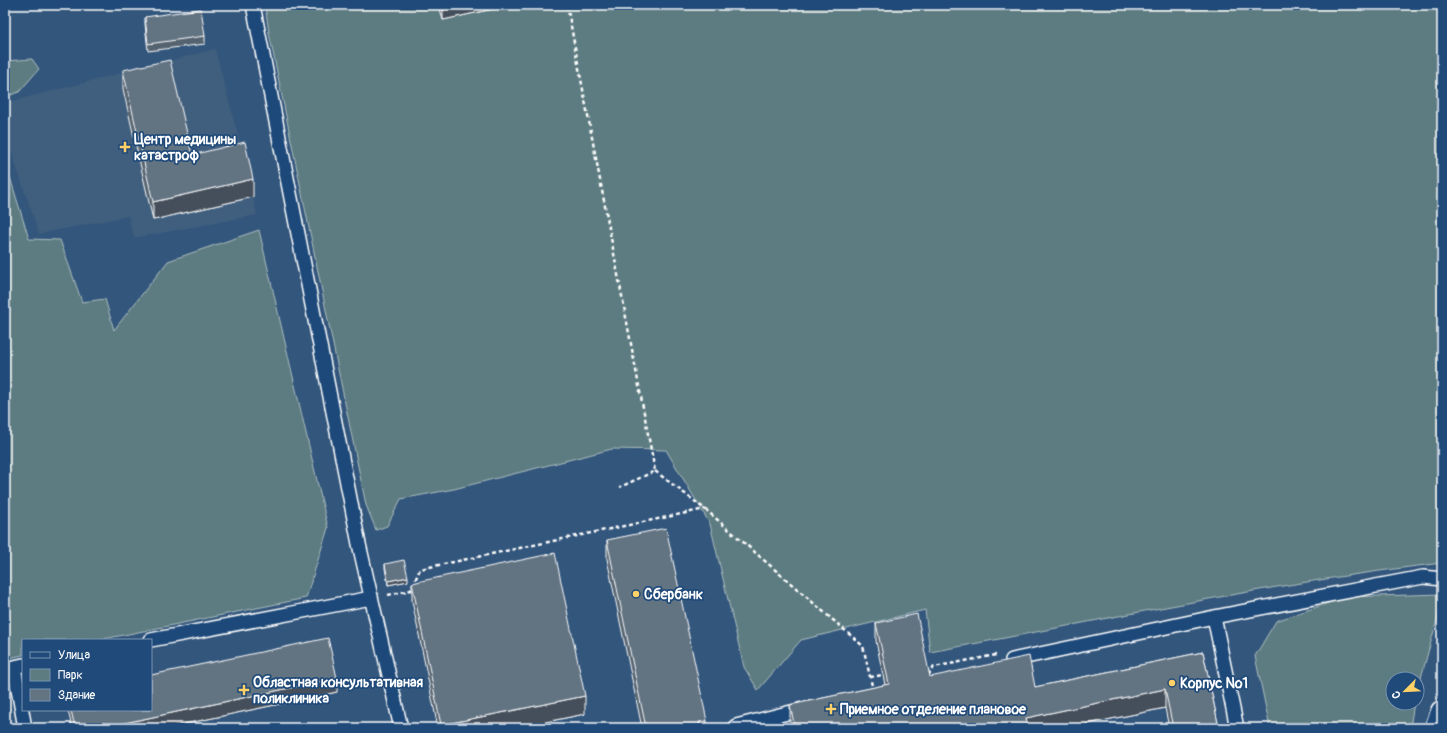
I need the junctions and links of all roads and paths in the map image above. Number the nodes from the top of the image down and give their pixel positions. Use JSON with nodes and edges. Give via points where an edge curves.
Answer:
{"nodes":[{"id":1,"x":253,"y":5,"type":"edge"},
{"id":2,"x":567,"y":5,"type":"edge"},
{"id":3,"x":655,"y":471,"type":"junction"},
{"id":4,"x":620,"y":488,"type":"dead end"},
{"id":5,"x":705,"y":509,"type":"junction"},
{"id":6,"x":1442,"y":579,"type":"edge"},
{"id":7,"x":371,"y":598,"type":"junction"},
{"id":8,"x":1214,"y":617,"type":"junction"},
{"id":9,"x":152,"y":640,"type":"edge"},
{"id":10,"x":996,"y":663,"type":"edge"},
{"id":11,"x":22,"y":665,"type":"edge"},
{"id":12,"x":883,"y":675,"type":"edge"},
{"id":13,"x":870,"y":677,"type":"junction"},
{"id":14,"x":874,"y":692,"type":"edge"},
{"id":15,"x":820,"y":705,"type":"edge"},
{"id":16,"x":1442,"y":712,"type":"edge"},
{"id":17,"x":24,"y":728,"type":"edge"},
{"id":18,"x":401,"y":728,"type":"edge"},
{"id":19,"x":734,"y":728,"type":"edge"},
{"id":20,"x":1237,"y":728,"type":"edge"},
{"id":21,"x":1436,"y":728,"type":"edge"}],
"edges":[{"from":1,"to":7,"type":"lane"},
{"from":2,"to":3,"type":"path"},
{"from":3,"to":4,"type":"path"},
{"from":3,"to":5,"type":"path"},
{"from":5,"to":7,"type":"path","via":[[420,569],[411,590]]},
{"from":5,"to":13,"type":"path","via":[[863,646]]},
{"from":6,"to":8,"type":"lane","via":[[1423,577]]},
{"from":7,"to":9,"type":"lane"},
{"from":7,"to":18,"type":"lane"},
{"from":8,"to":10,"type":"lane"},
{"from":8,"to":20,"type":"lane"},
{"from":11,"to":17,"type":"lane","via":[[14,667]]},
{"from":12,"to":13,"type":"path"},
{"from":13,"to":14,"type":"path"},
{"from":15,"to":19,"type":"lane"},
{"from":16,"to":21,"type":"street"}]}
